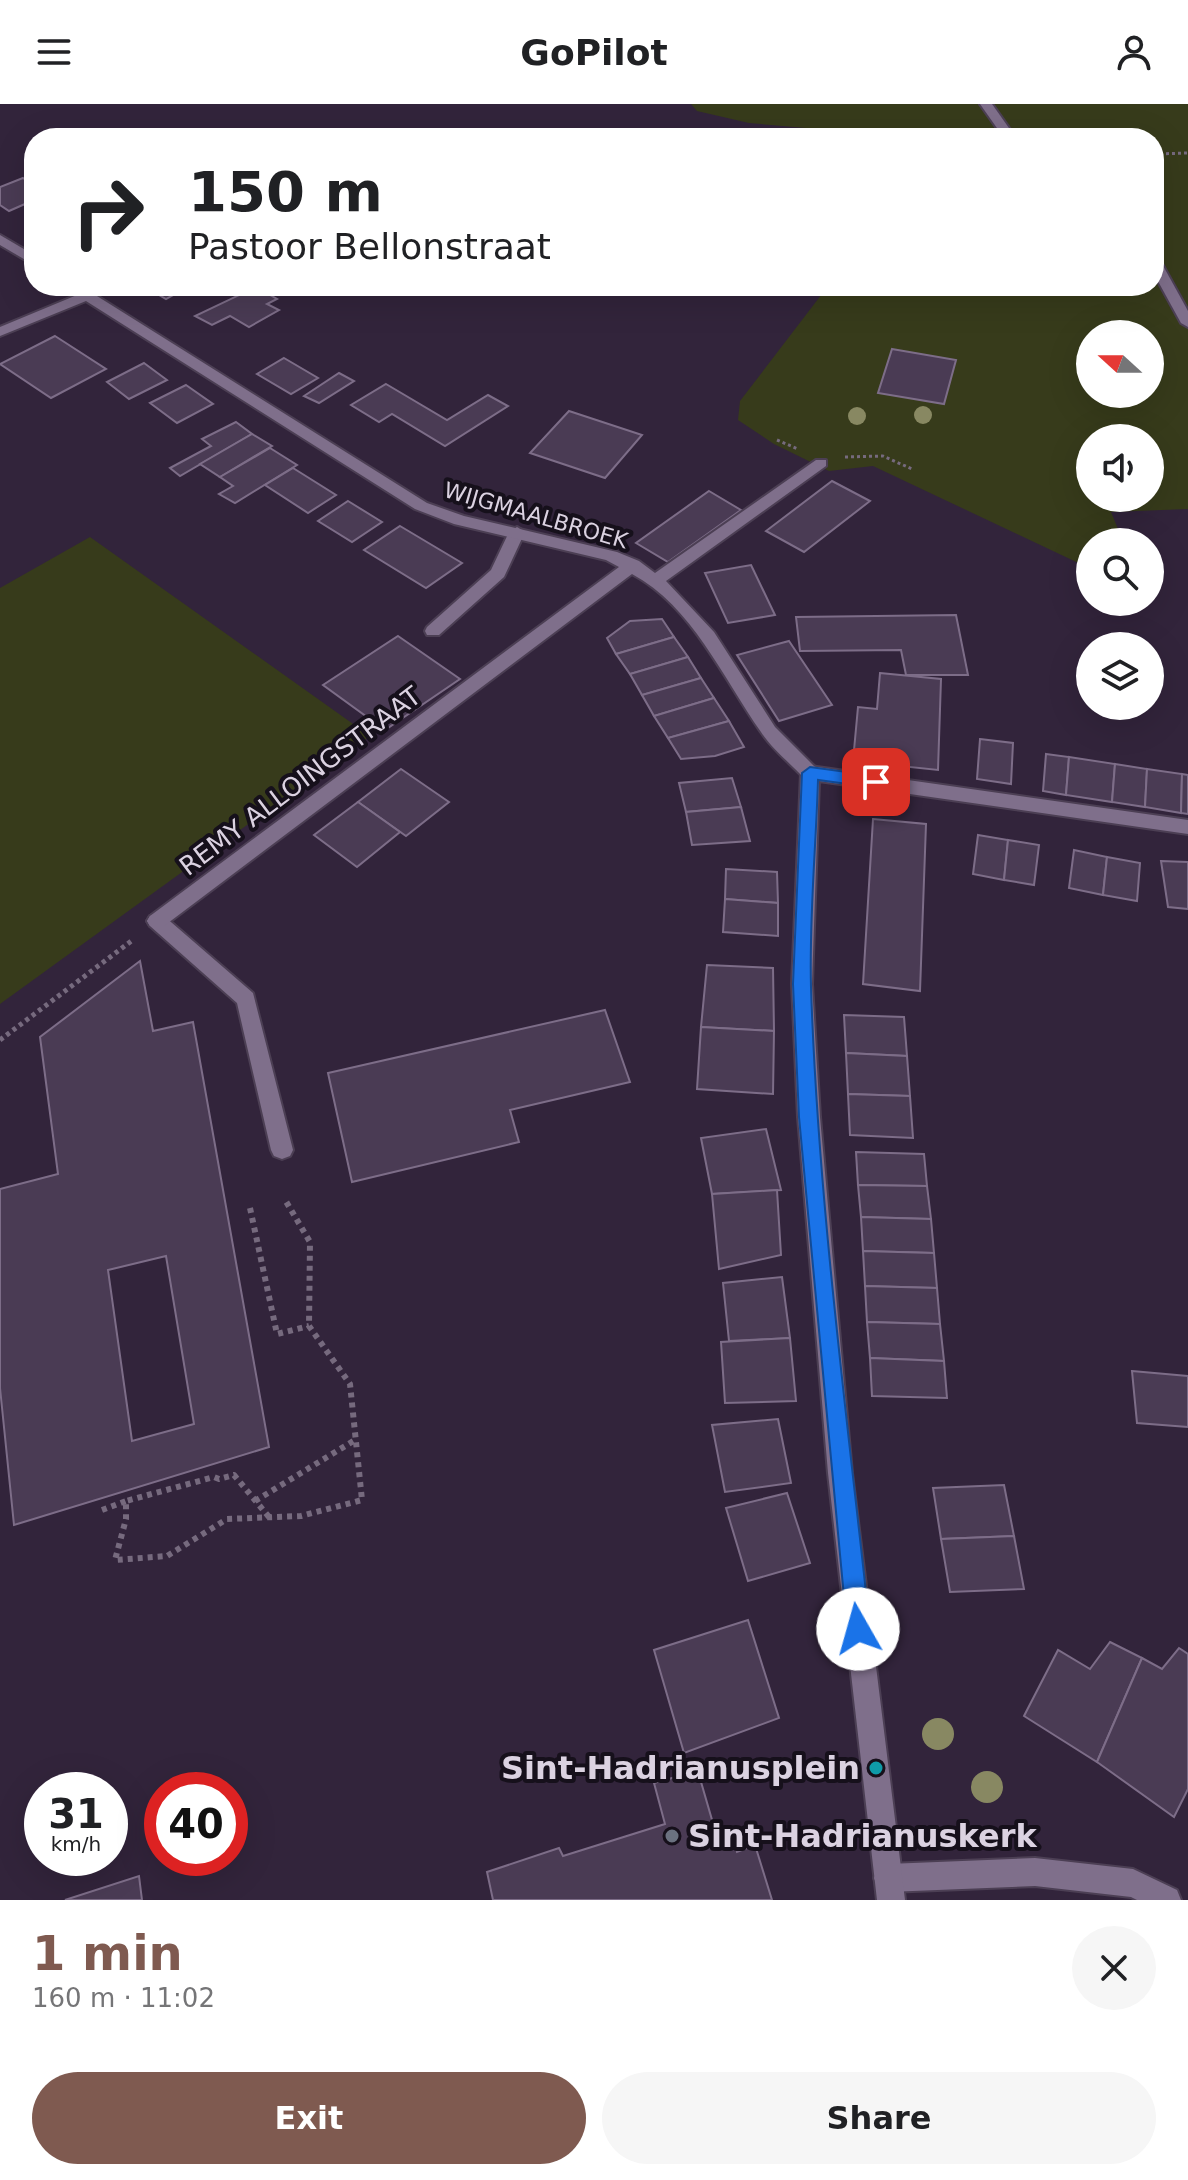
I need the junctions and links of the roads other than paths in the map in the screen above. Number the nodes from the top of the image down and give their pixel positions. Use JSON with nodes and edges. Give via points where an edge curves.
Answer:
{"nodes":[{"id":1,"x":986,"y":104,"type":"edge"},
{"id":2,"x":1003,"y":128,"type":"edge"},
{"id":3,"x":0,"y":239,"type":"edge"},
{"id":4,"x":24,"y":255,"type":"edge"},
{"id":5,"x":1164,"y":280,"type":"edge"},
{"id":6,"x":87,"y":296,"type":"joint"},
{"id":7,"x":1188,"y":323,"type":"edge"},
{"id":8,"x":0,"y":332,"type":"edge"},
{"id":9,"x":821,"y":463,"type":"road end"},
{"id":10,"x":517,"y":532,"type":"junction"},
{"id":11,"x":633,"y":565,"type":"junction"},
{"id":12,"x":656,"y":580,"type":"junction"},
{"id":13,"x":433,"y":631,"type":"dead end"},
{"id":14,"x":810,"y":773,"type":"junction"},
{"id":15,"x":1188,"y":827,"type":"edge"},
{"id":16,"x":282,"y":1150,"type":"dead end"},
{"id":17,"x":889,"y":1889,"type":"edge"},
{"id":18,"x":1167,"y":1900,"type":"edge"}],
"edges":[{"from":1,"to":2,"type":"street"},
{"from":3,"to":4,"type":"street"},
{"from":5,"to":7,"type":"street"},
{"from":6,"to":8,"type":"street"},
{"from":6,"to":10,"type":"street","name":"WIJGMAALBROEK","via":[[421,506]]},
{"from":9,"to":12,"type":"street"},
{"from":10,"to":11,"type":"street","name":"WIJGMAALBROEK"},
{"from":10,"to":13,"type":"street","via":[[498,573]]},
{"from":11,"to":12,"type":"street","name":"WIJGMAALBROEK"},
{"from":11,"to":16,"type":"street","name":"REMY ALLOINGSTRAAT","via":[[157,921],[246,999]]},
{"from":12,"to":14,"type":"street","name":"WIJGMAALBROEK","via":[[708,636],[769,731]]},
{"from":14,"to":15,"type":"street"},
{"from":14,"to":17,"type":"street","via":[[802,984],[809,1117],[840,1473]]},
{"from":17,"to":18,"type":"street","via":[[1035,1872],[1133,1883]]}]}
